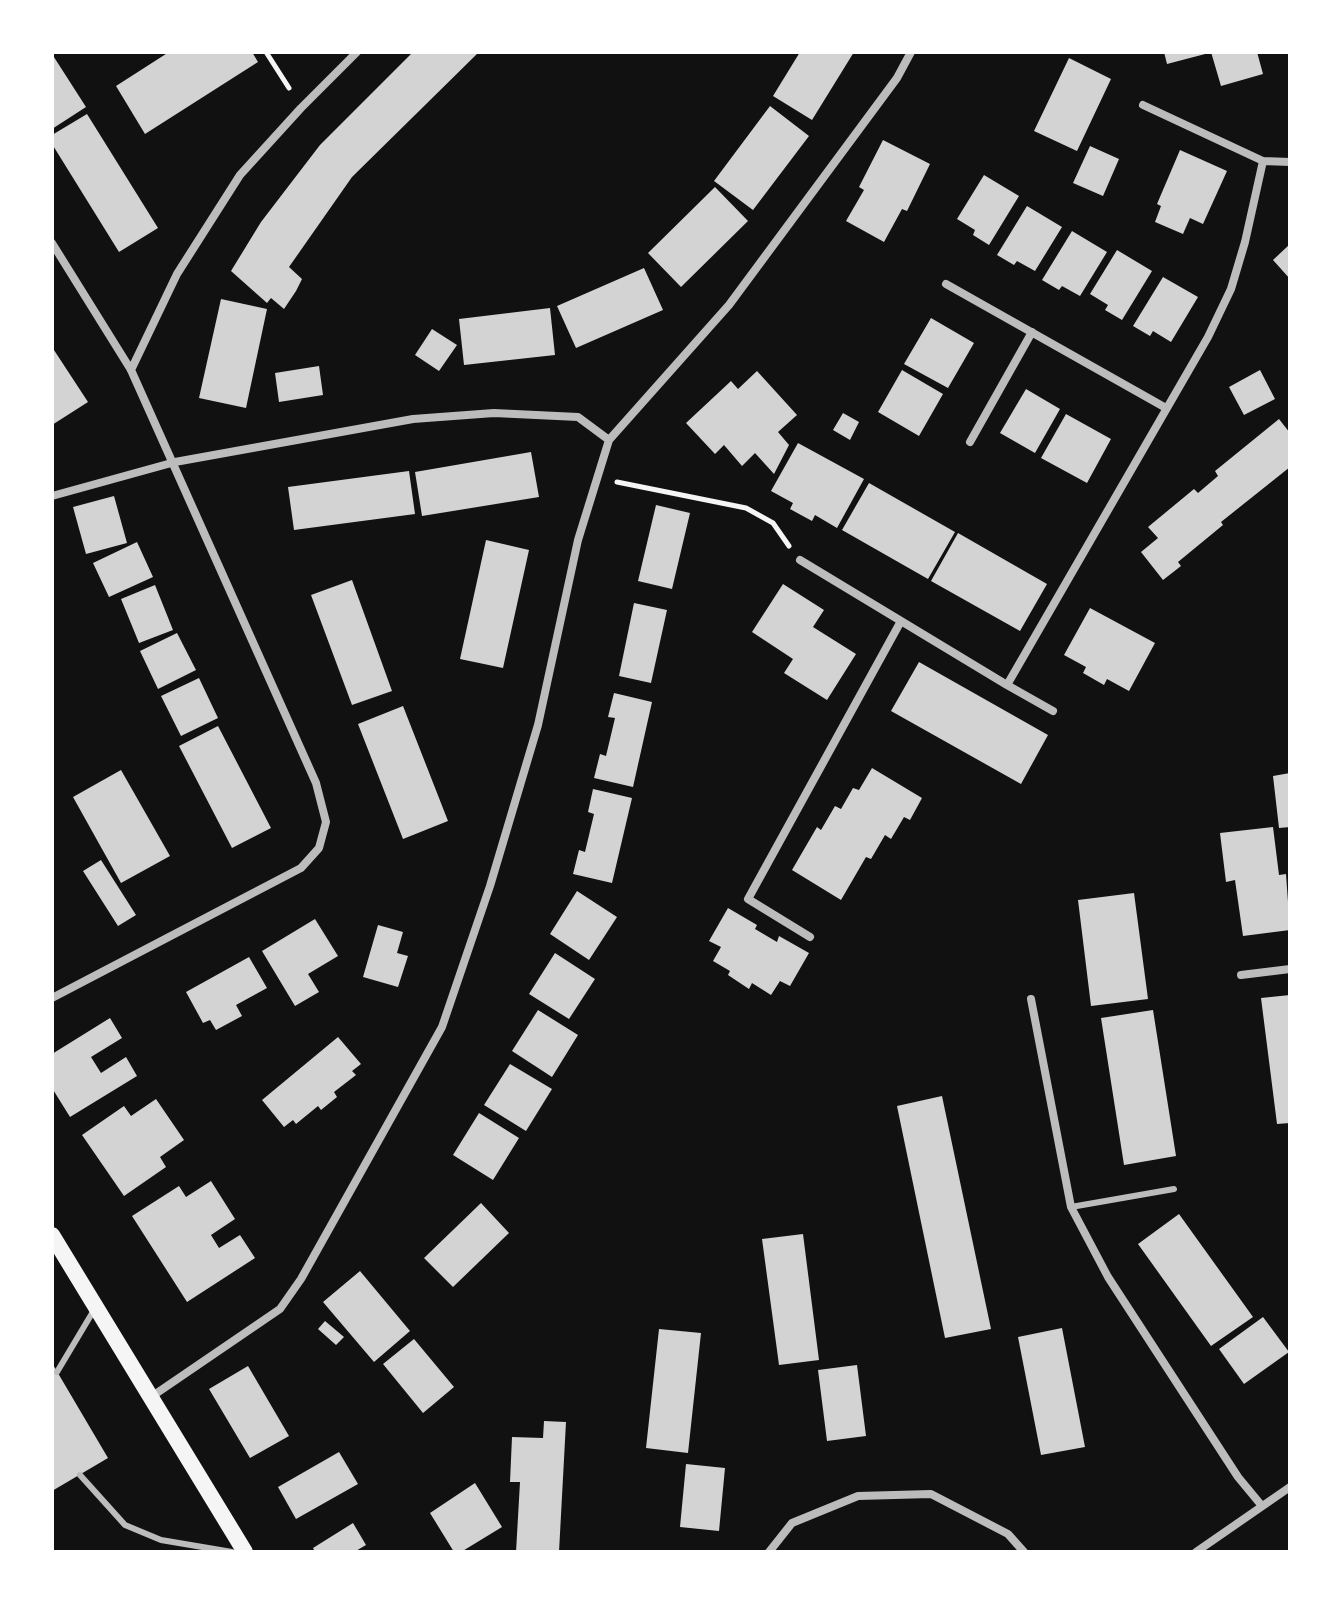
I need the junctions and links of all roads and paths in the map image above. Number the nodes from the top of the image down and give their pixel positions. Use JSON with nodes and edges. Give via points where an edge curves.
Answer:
{"nodes":[{"id":1,"x":266,"y":52,"type":"edge"},
{"id":2,"x":357,"y":52,"type":"edge"},
{"id":3,"x":911,"y":52,"type":"edge"},
{"id":4,"x":1143,"y":105,"type":"dead end"},
{"id":5,"x":301,"y":108,"type":"junction"},
{"id":6,"x":1263,"y":161,"type":"junction"},
{"id":7,"x":1290,"y":162,"type":"edge"},
{"id":8,"x":52,"y":243,"type":"edge"},
{"id":9,"x":946,"y":284,"type":"dead end"},
{"id":10,"x":1032,"y":332,"type":"junction"},
{"id":11,"x":131,"y":370,"type":"junction"},
{"id":12,"x":1166,"y":408,"type":"junction"},
{"id":13,"x":609,"y":440,"type":"junction"},
{"id":14,"x":970,"y":442,"type":"dead end"},
{"id":15,"x":175,"y":462,"type":"junction"},
{"id":16,"x":596,"y":478,"type":"junction"},
{"id":17,"x":52,"y":496,"type":"edge"},
{"id":18,"x":800,"y":560,"type":"joint"},
{"id":19,"x":901,"y":621,"type":"junction"},
{"id":20,"x":1007,"y":685,"type":"junction"},
{"id":21,"x":1053,"y":711,"type":"dead end"},
{"id":22,"x":810,"y":937,"type":"dead end"},
{"id":23,"x":1290,"y":969,"type":"edge"},
{"id":24,"x":1241,"y":975,"type":"dead end"},
{"id":25,"x":52,"y":998,"type":"edge"},
{"id":26,"x":1031,"y":999,"type":"dead end"},
{"id":27,"x":1174,"y":1189,"type":"dead end"},
{"id":28,"x":1071,"y":1207,"type":"junction"},
{"id":29,"x":52,"y":1235,"type":"edge"},
{"id":30,"x":97,"y":1305,"type":"junction"},
{"id":31,"x":57,"y":1372,"type":"dead end"},
{"id":32,"x":151,"y":1397,"type":"junction"},
{"id":33,"x":80,"y":1475,"type":"dead end"},
{"id":34,"x":1290,"y":1487,"type":"edge"},
{"id":35,"x":1262,"y":1506,"type":"junction"},
{"id":36,"x":232,"y":1552,"type":"edge"},
{"id":37,"x":245,"y":1552,"type":"edge"},
{"id":38,"x":769,"y":1552,"type":"edge"},
{"id":39,"x":1024,"y":1552,"type":"edge"},
{"id":40,"x":1196,"y":1552,"type":"edge"}],
"edges":[{"from":1,"to":5,"type":"path"},
{"from":2,"to":5,"type":"street"},
{"from":3,"to":13,"type":"street","via":[[729,305]]},
{"from":4,"to":6,"type":"street"},
{"from":5,"to":11,"type":"street","via":[[240,175],[177,274]]},
{"from":6,"to":7,"type":"street"},
{"from":6,"to":12,"type":"street","via":[[1231,289]]},
{"from":8,"to":11,"type":"street"},
{"from":9,"to":10,"type":"street"},
{"from":10,"to":12,"type":"street"},
{"from":10,"to":14,"type":"street"},
{"from":11,"to":15,"type":"street"},
{"from":12,"to":20,"type":"street"},
{"from":13,"to":15,"type":"street","via":[[578,417],[494,413],[413,419]]},
{"from":13,"to":16,"type":"street"},
{"from":15,"to":17,"type":"street"},
{"from":15,"to":25,"type":"street","via":[[316,783],[326,822],[319,848],[301,868]]},
{"from":16,"to":18,"type":"path","via":[[746,508],[773,523]]},
{"from":16,"to":32,"type":"street","via":[[538,725],[442,1027],[280,1309]]},
{"from":18,"to":19,"type":"street"},
{"from":19,"to":20,"type":"street"},
{"from":19,"to":22,"type":"street","via":[[748,899]]},
{"from":20,"to":21,"type":"street"},
{"from":23,"to":24,"type":"street"},
{"from":26,"to":28,"type":"street"},
{"from":27,"to":28,"type":"lane"},
{"from":28,"to":35,"type":"street","via":[[1124,1301]]},
{"from":29,"to":30,"type":"main road"},
{"from":30,"to":31,"type":"lane"},
{"from":30,"to":32,"type":"main road"},
{"from":32,"to":37,"type":"main road"},
{"from":33,"to":36,"type":"lane","via":[[125,1525],[161,1540]]},
{"from":34,"to":35,"type":"street"},
{"from":35,"to":40,"type":"street"},
{"from":38,"to":39,"type":"street","via":[[792,1523],[858,1496],[931,1494],[1008,1534]]}]}
